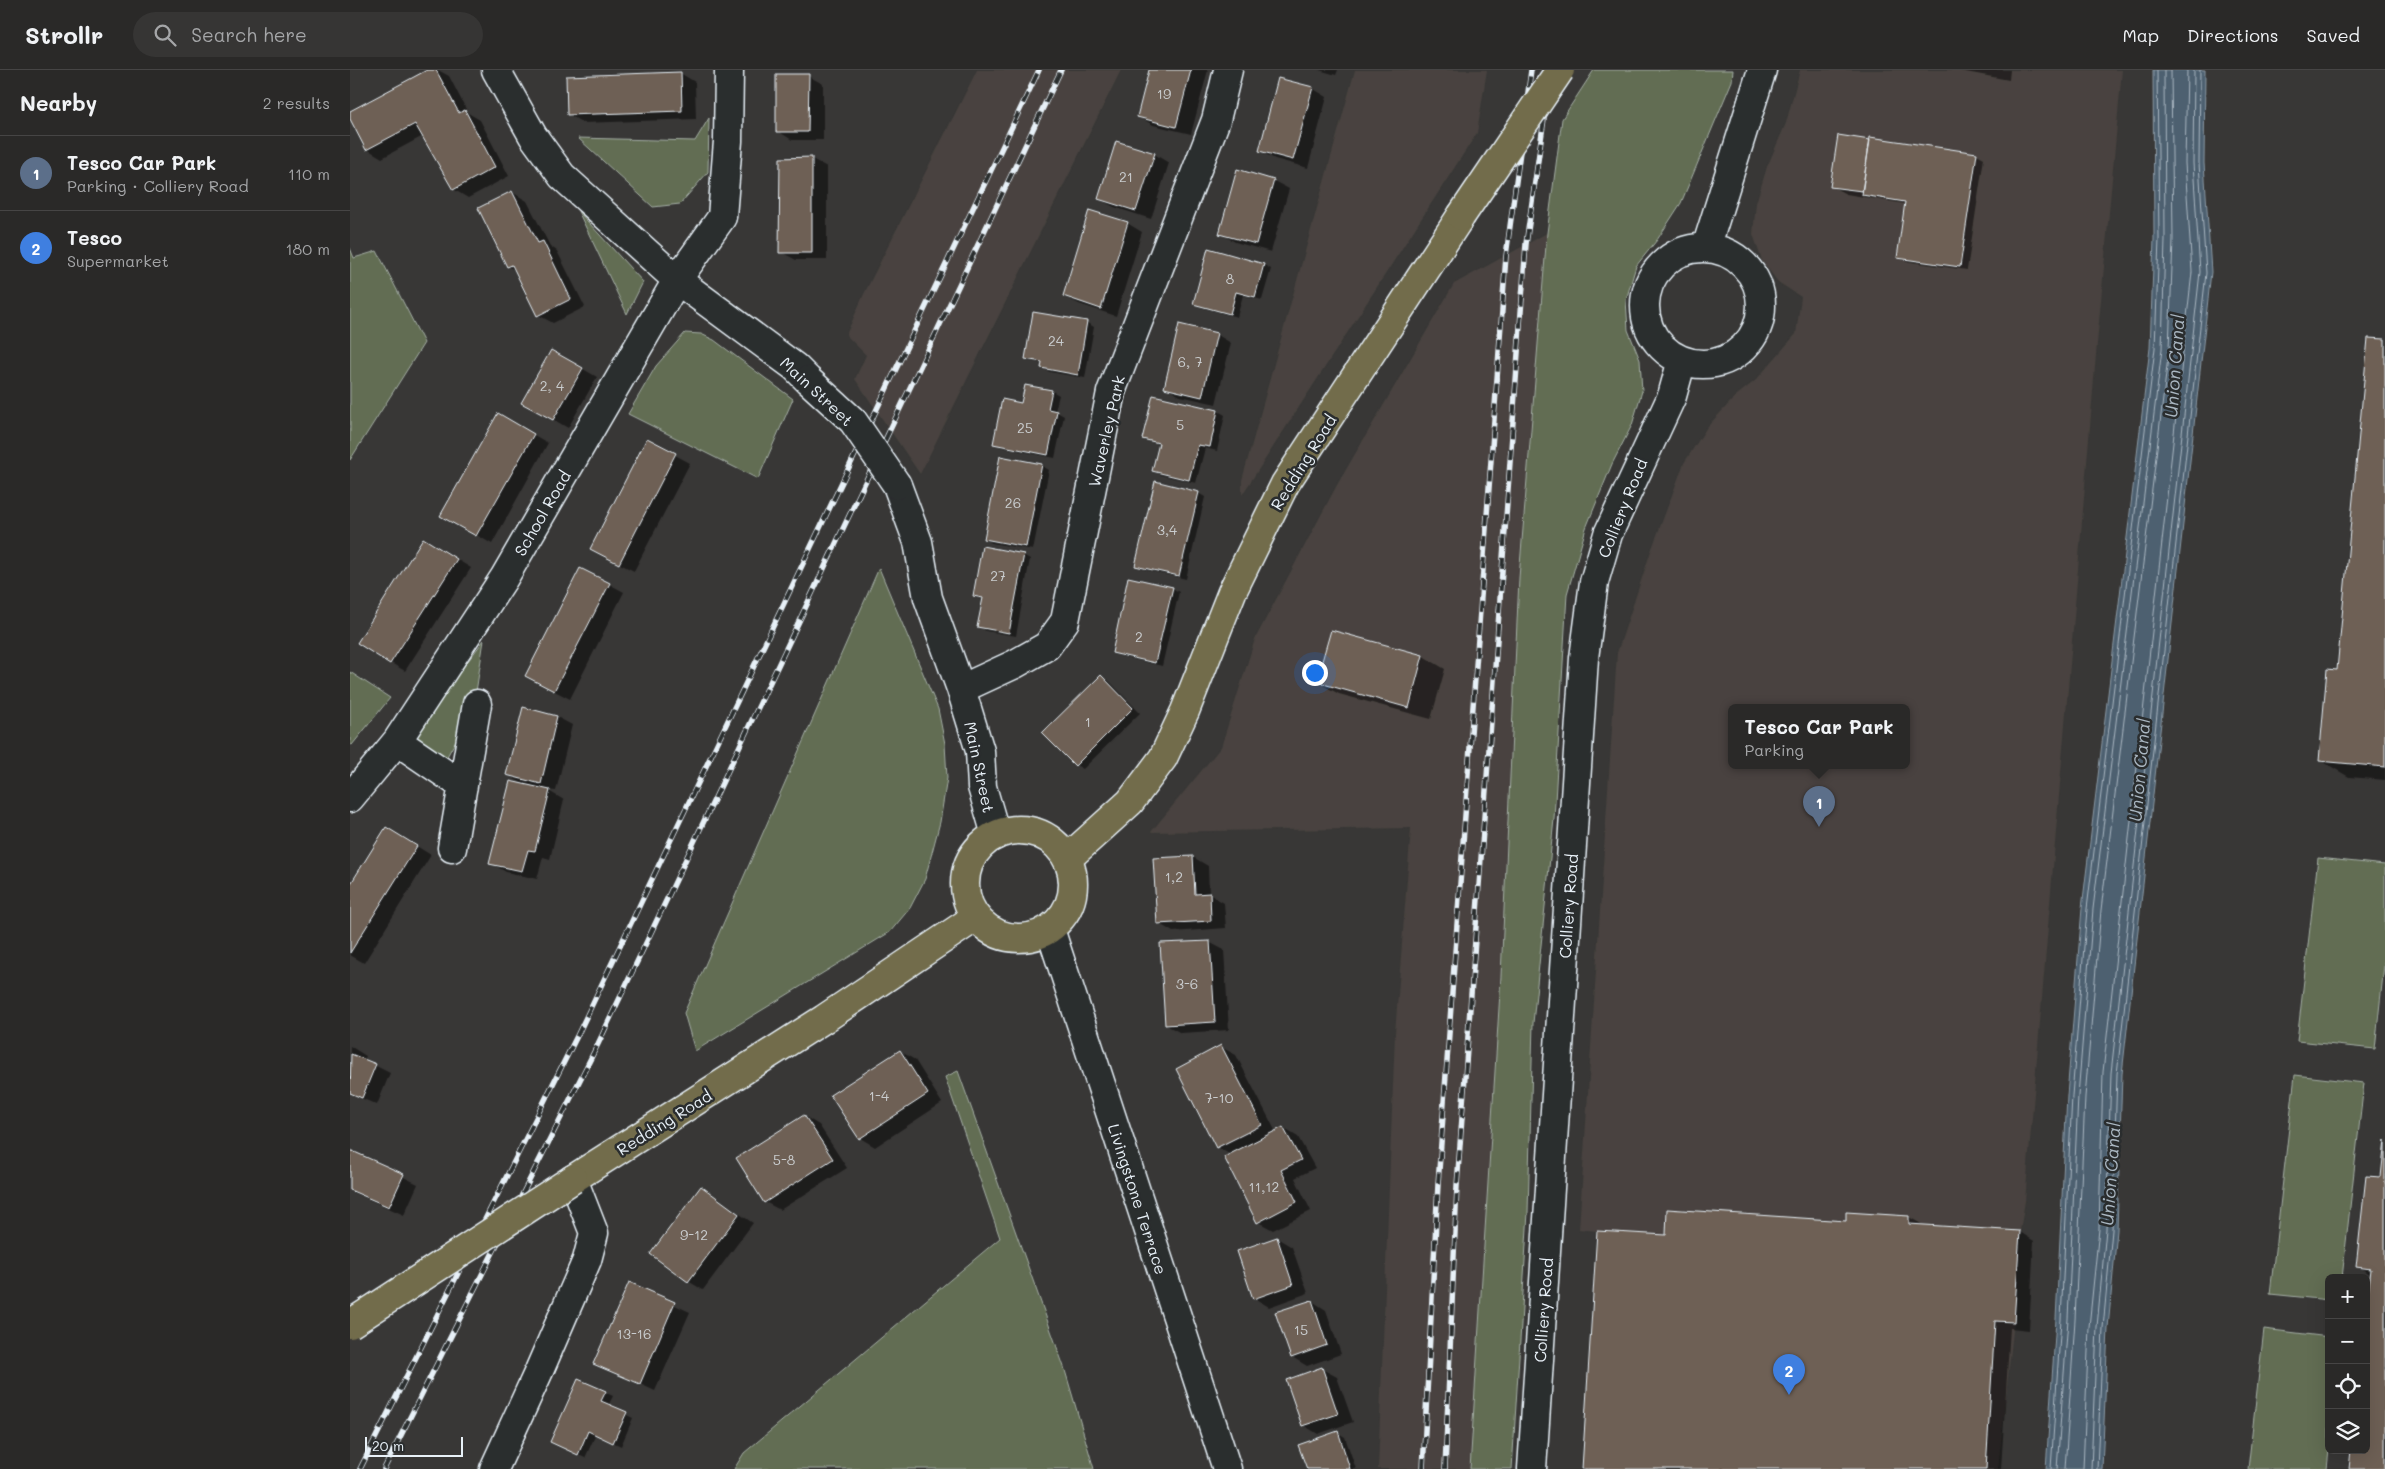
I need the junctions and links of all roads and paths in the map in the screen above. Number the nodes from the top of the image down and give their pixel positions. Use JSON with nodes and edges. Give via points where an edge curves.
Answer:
{"nodes":[{"id":1,"x":496,"y":70,"type":"edge"},
{"id":2,"x":729,"y":70,"type":"edge"},
{"id":3,"x":1228,"y":70,"type":"edge"},
{"id":4,"x":1560,"y":70,"type":"edge"},
{"id":5,"x":1762,"y":70,"type":"edge"},
{"id":6,"x":1706,"y":248,"type":"junction"},
{"id":7,"x":677,"y":280,"type":"junction"},
{"id":8,"x":1682,"y":360,"type":"junction"},
{"id":9,"x":961,"y":690,"type":"junction"},
{"id":10,"x":476,"y":704,"type":"dead end"},
{"id":11,"x":397,"y":741,"type":"junction"},
{"id":12,"x":463,"y":786,"type":"junction"},
{"id":13,"x":350,"y":798,"type":"edge"},
{"id":14,"x":996,"y":835,"type":"junction"},
{"id":15,"x":452,"y":848,"type":"dead end"},
{"id":16,"x":1067,"y":859,"type":"junction"},
{"id":17,"x":976,"y":917,"type":"junction"},
{"id":18,"x":1050,"y":929,"type":"junction"},
{"id":19,"x":573,"y":1179,"type":"junction"},
{"id":20,"x":350,"y":1324,"type":"edge"},
{"id":21,"x":494,"y":1469,"type":"edge"},
{"id":22,"x":1227,"y":1469,"type":"edge"},
{"id":23,"x":1532,"y":1469,"type":"edge"}],
"edges":[{"from":1,"to":7,"type":"street","name":"Main Street","via":[[533,136],[562,176]]},
{"from":2,"to":7,"type":"street","name":"School Road","via":[[722,217]]},
{"from":3,"to":9,"type":"street","name":"Waverley Park","via":[[1216,120],[1111,392],[1065,621],[1047,646]]},
{"from":4,"to":16,"type":"main road","name":"Redding Road","bridge":true,"via":[[1285,484],[1232,592],[1163,758],[1130,802]]},
{"from":5,"to":6,"type":"street"},
{"from":6,"to":8,"type":"street","via":[[1679,252],[1663,263],[1651,278],[1645,298],[1645,317],[1653,335],[1665,350]]},
{"from":6,"to":8,"type":"street","via":[[1737,257],[1751,271],[1760,289],[1762,307],[1758,327],[1735,355],[1718,363]]},
{"from":7,"to":9,"type":"street","name":"Main Street","bridge":true,"via":[[795,367],[852,421],[897,485],[918,542],[928,598]]},
{"from":7,"to":11,"type":"street","name":"School Road","via":[[504,578]]},
{"from":8,"to":23,"type":"street","name":"Colliery Road","via":[[1672,396],[1608,534],[1594,582],[1584,658]]},
{"from":9,"to":14,"type":"street","name":"Main Street","via":[[980,751],[982,786]]},
{"from":10,"to":12,"type":"street"},
{"from":11,"to":12,"type":"street"},
{"from":11,"to":13,"type":"street","name":"School Road"},
{"from":12,"to":15,"type":"street"},
{"from":14,"to":16,"type":"main road","via":[[1013,830],[1032,831],[1048,838]]},
{"from":14,"to":17,"type":"main road","via":[[975,852],[964,877],[966,896]]},
{"from":16,"to":18,"type":"main road","via":[[1073,884],[1071,901]]},
{"from":17,"to":18,"type":"main road","via":[[999,935],[1016,938],[1034,937]]},
{"from":17,"to":19,"type":"main road","name":"Redding Road","via":[[832,1014]]},
{"from":18,"to":22,"type":"street","name":"Livingstone Terrace"},
{"from":19,"to":20,"type":"main road","name":"Redding Road","bridge":true},
{"from":19,"to":21,"type":"street","via":[[594,1233],[586,1260]]}]}
